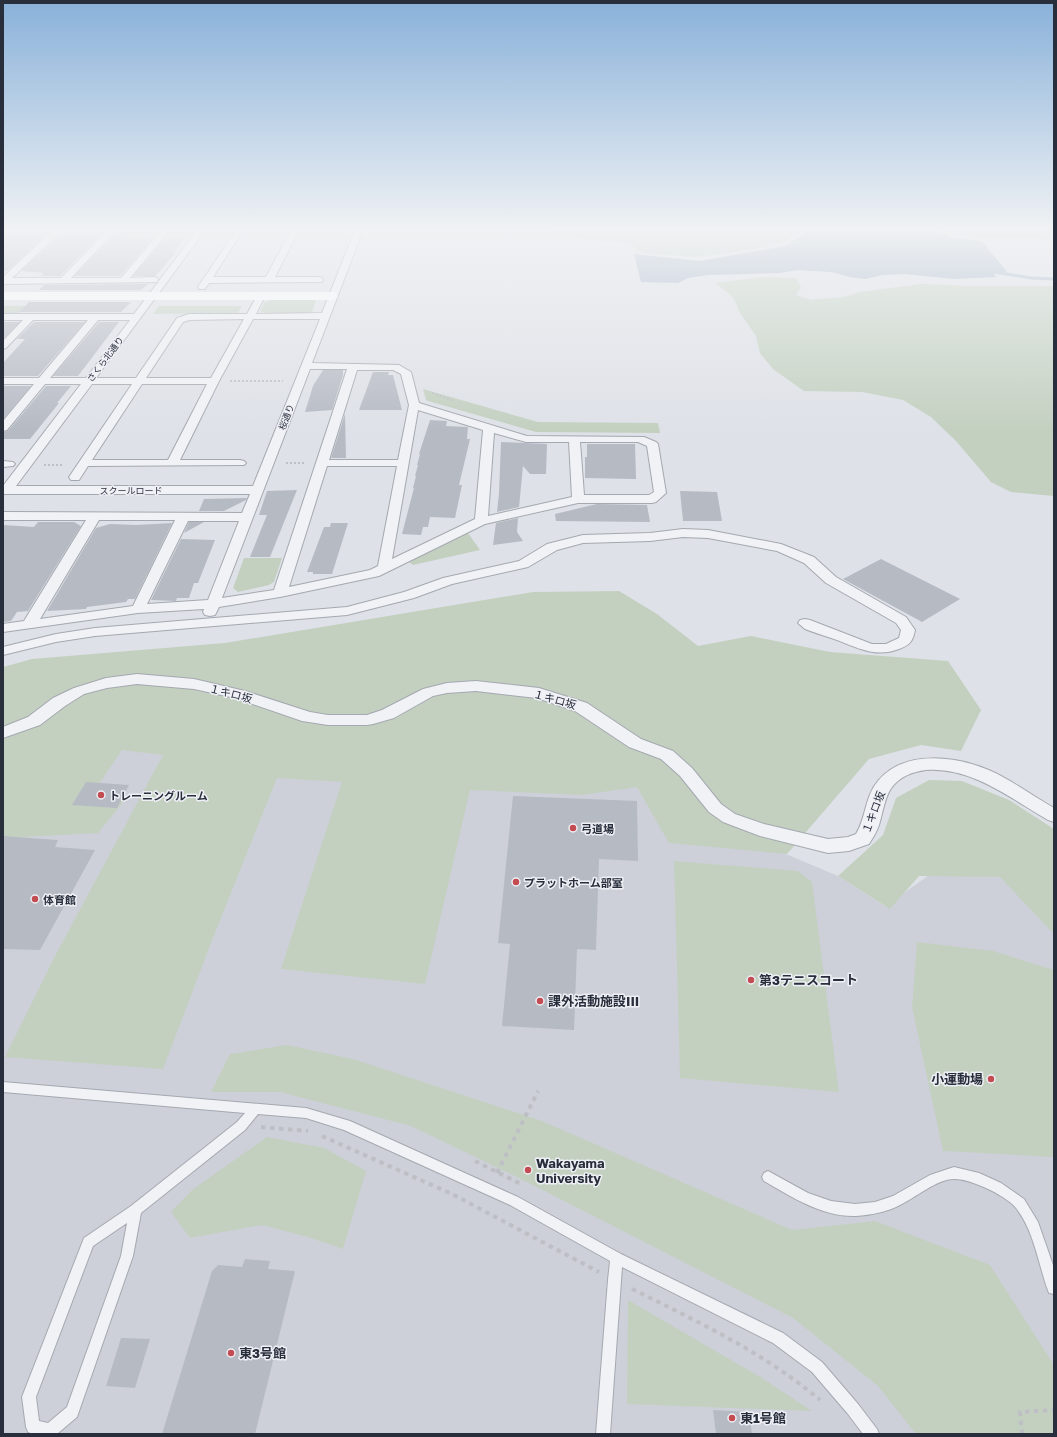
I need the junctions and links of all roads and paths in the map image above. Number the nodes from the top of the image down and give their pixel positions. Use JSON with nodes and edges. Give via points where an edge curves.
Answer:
{"nodes":[{"id":1,"x":152,"y":297,"type":"edge"},
{"id":2,"x":260,"y":297,"type":"edge"},
{"id":3,"x":332,"y":297,"type":"edge"},
{"id":4,"x":250,"y":316,"type":"junction"},
{"id":5,"x":324,"y":316,"type":"junction"},
{"id":6,"x":3,"y":317,"type":"edge"},
{"id":7,"x":31,"y":317,"type":"junction"},
{"id":8,"x":95,"y":317,"type":"junction"},
{"id":9,"x":137,"y":317,"type":"junction"},
{"id":10,"x":3,"y":346,"type":"edge"},
{"id":11,"x":305,"y":366,"type":"junction"},
{"id":12,"x":353,"y":366,"type":"junction"},
{"id":13,"x":3,"y":381,"type":"edge"},
{"id":14,"x":42,"y":381,"type":"junction"},
{"id":15,"x":88,"y":381,"type":"junction"},
{"id":16,"x":140,"y":381,"type":"junction"},
{"id":17,"x":214,"y":381,"type":"junction"},
{"id":18,"x":239,"y":381,"type":"dead end"},
{"id":19,"x":286,"y":381,"type":"dead end"},
{"id":20,"x":432,"y":393,"type":"dead end"},
{"id":21,"x":457,"y":403,"type":"dead end"},
{"id":22,"x":414,"y":405,"type":"junction"},
{"id":23,"x":489,"y":427,"type":"junction"},
{"id":24,"x":3,"y":428,"type":"edge"},
{"id":25,"x":574,"y":439,"type":"junction"},
{"id":26,"x":85,"y":463,"type":"junction"},
{"id":27,"x":172,"y":463,"type":"junction"},
{"id":28,"x":240,"y":463,"type":"dead end"},
{"id":29,"x":269,"y":463,"type":"junction"},
{"id":30,"x":321,"y":463,"type":"junction"},
{"id":31,"x":403,"y":463,"type":"junction"},
{"id":32,"x":38,"y":465,"type":"dead end"},
{"id":33,"x":67,"y":465,"type":"dead end"},
{"id":34,"x":75,"y":477,"type":"dead end"},
{"id":35,"x":5,"y":490,"type":"edge"},
{"id":36,"x":258,"y":490,"type":"junction"},
{"id":37,"x":578,"y":500,"type":"junction"},
{"id":38,"x":95,"y":516,"type":"junction"},
{"id":39,"x":183,"y":517,"type":"junction"},
{"id":40,"x":248,"y":517,"type":"junction"},
{"id":41,"x":5,"y":519,"type":"edge"},
{"id":42,"x":481,"y":521,"type":"junction"},
{"id":43,"x":384,"y":568,"type":"junction"},
{"id":44,"x":280,"y":593,"type":"junction"},
{"id":45,"x":213,"y":604,"type":"junction"},
{"id":46,"x":138,"y":609,"type":"junction"},
{"id":47,"x":30,"y":623,"type":"junction"},
{"id":48,"x":207,"y":623,"type":"junction"},
{"id":49,"x":805,"y":623,"type":"dead end"},
{"id":50,"x":3,"y":628,"type":"edge"},
{"id":51,"x":3,"y":650,"type":"edge"},
{"id":52,"x":3,"y":733,"type":"edge"},
{"id":53,"x":1054,"y":816,"type":"edge"},
{"id":54,"x":3,"y":1087,"type":"edge"},
{"id":55,"x":538,"y":1091,"type":"dead end"},
{"id":56,"x":255,"y":1109,"type":"junction"},
{"id":57,"x":241,"y":1126,"type":"junction"},
{"id":58,"x":312,"y":1132,"type":"dead end"},
{"id":59,"x":318,"y":1135,"type":"dead end"},
{"id":60,"x":475,"y":1161,"type":"dead end"},
{"id":61,"x":497,"y":1173,"type":"junction"},
{"id":62,"x":768,"y":1177,"type":"dead end"},
{"id":63,"x":523,"y":1185,"type":"dead end"},
{"id":64,"x":135,"y":1210,"type":"junction"},
{"id":65,"x":617,"y":1258,"type":"junction"},
{"id":66,"x":614,"y":1280,"type":"junction"},
{"id":67,"x":1054,"y":1288,"type":"edge"},
{"id":68,"x":821,"y":1402,"type":"dead end"},
{"id":69,"x":1054,"y":1410,"type":"edge"},
{"id":70,"x":604,"y":1434,"type":"edge"},
{"id":71,"x":872,"y":1434,"type":"edge"},
{"id":72,"x":1022,"y":1434,"type":"edge"}],
"edges":[{"from":1,"to":9,"type":"street","name":"さくら北通り"},
{"from":2,"to":4,"type":"street"},
{"from":3,"to":5,"type":"street","name":"桜通り"},
{"from":4,"to":5,"type":"street"},
{"from":4,"to":16,"type":"street","via":[[189,317],[180,320]]},
{"from":4,"to":17,"type":"street"},
{"from":5,"to":11,"type":"street","name":"桜通り"},
{"from":6,"to":7,"type":"street"},
{"from":7,"to":8,"type":"street"},
{"from":7,"to":10,"type":"street"},
{"from":8,"to":9,"type":"street"},
{"from":8,"to":14,"type":"street"},
{"from":9,"to":15,"type":"street","name":"さくら北通り"},
{"from":11,"to":12,"type":"street"},
{"from":11,"to":29,"type":"street","name":"桜通り"},
{"from":12,"to":22,"type":"street","via":[[395,367],[406,372]]},
{"from":12,"to":30,"type":"street"},
{"from":13,"to":14,"type":"street"},
{"from":14,"to":15,"type":"street"},
{"from":14,"to":24,"type":"street"},
{"from":15,"to":16,"type":"street"},
{"from":15,"to":35,"type":"street","name":"さくら北通り"},
{"from":16,"to":17,"type":"street"},
{"from":16,"to":26,"type":"street"},
{"from":17,"to":27,"type":"street"},
{"from":18,"to":19,"type":"path"},
{"from":20,"to":21,"type":"path"},
{"from":22,"to":23,"type":"street"},
{"from":22,"to":31,"type":"street"},
{"from":23,"to":25,"type":"street","via":[[526,439]]},
{"from":23,"to":42,"type":"street"},
{"from":25,"to":37,"type":"street"},
{"from":25,"to":37,"type":"street","via":[[640,439],[652,444],[660,493],[652,499]]},
{"from":26,"to":27,"type":"street"},
{"from":26,"to":34,"type":"street"},
{"from":27,"to":28,"type":"street"},
{"from":29,"to":30,"type":"path"},
{"from":29,"to":36,"type":"street","name":"桜通り"},
{"from":30,"to":31,"type":"street"},
{"from":30,"to":44,"type":"street"},
{"from":31,"to":43,"type":"street"},
{"from":32,"to":33,"type":"path"},
{"from":35,"to":36,"type":"street","name":"スクールロード"},
{"from":36,"to":40,"type":"street","name":"桜通り"},
{"from":37,"to":42,"type":"street"},
{"from":38,"to":39,"type":"street"},
{"from":38,"to":41,"type":"street"},
{"from":38,"to":47,"type":"street"},
{"from":39,"to":40,"type":"street"},
{"from":39,"to":46,"type":"street"},
{"from":40,"to":45,"type":"street","name":"桜通り"},
{"from":42,"to":43,"type":"street"},
{"from":43,"to":44,"type":"street","via":[[374,574]]},
{"from":44,"to":45,"type":"street"},
{"from":45,"to":46,"type":"street"},
{"from":45,"to":48,"type":"street","name":"桜通り"},
{"from":46,"to":47,"type":"street"},
{"from":47,"to":50,"type":"street"},
{"from":48,"to":49,"type":"street","via":[[347,611],[523,564],[552,547],[583,539],[650,537],[683,533],[708,534],[781,548],[809,560],[831,580],[901,620],[908,630],[906,640],[891,648],[879,650],[818,630]]},
{"from":48,"to":51,"type":"street","via":[[56,638]]},
{"from":52,"to":53,"type":"street","name":"１キロ坂","via":[[34,721],[79,691],[106,683],[137,679],[202,686],[239,694],[308,717],[328,720],[366,720],[388,714],[428,692],[476,686],[539,693],[581,706],[635,743],[668,755],[686,772],[715,808],[729,818],[760,830],[828,846],[849,844],[863,839],[883,786],[894,774],[911,766],[958,766],[985,776]]},
{"from":54,"to":56,"type":"lane"},
{"from":55,"to":61,"type":"path"},
{"from":56,"to":57,"type":"lane"},
{"from":56,"to":65,"type":"lane","via":[[306,1113],[346,1125],[514,1201]]},
{"from":57,"to":58,"type":"path"},
{"from":57,"to":64,"type":"lane"},
{"from":59,"to":66,"type":"path","via":[[452,1194]]},
{"from":60,"to":61,"type":"path"},
{"from":61,"to":63,"type":"path"},
{"from":62,"to":67,"type":"lane","via":[[805,1198],[855,1210],[875,1208],[896,1201],[934,1179],[954,1173],[975,1177],[997,1187],[1020,1204],[1034,1226]]},
{"from":64,"to":64,"type":"lane","via":[[88,1242],[30,1397],[33,1427],[50,1431],[72,1412],[127,1256]]},
{"from":65,"to":66,"type":"lane"},
{"from":65,"to":71,"type":"lane","via":[[778,1338],[817,1367]]},
{"from":66,"to":68,"type":"path","via":[[763,1357],[805,1386]]},
{"from":66,"to":70,"type":"lane"},
{"from":69,"to":72,"type":"path","via":[[1020,1412]]}]}
